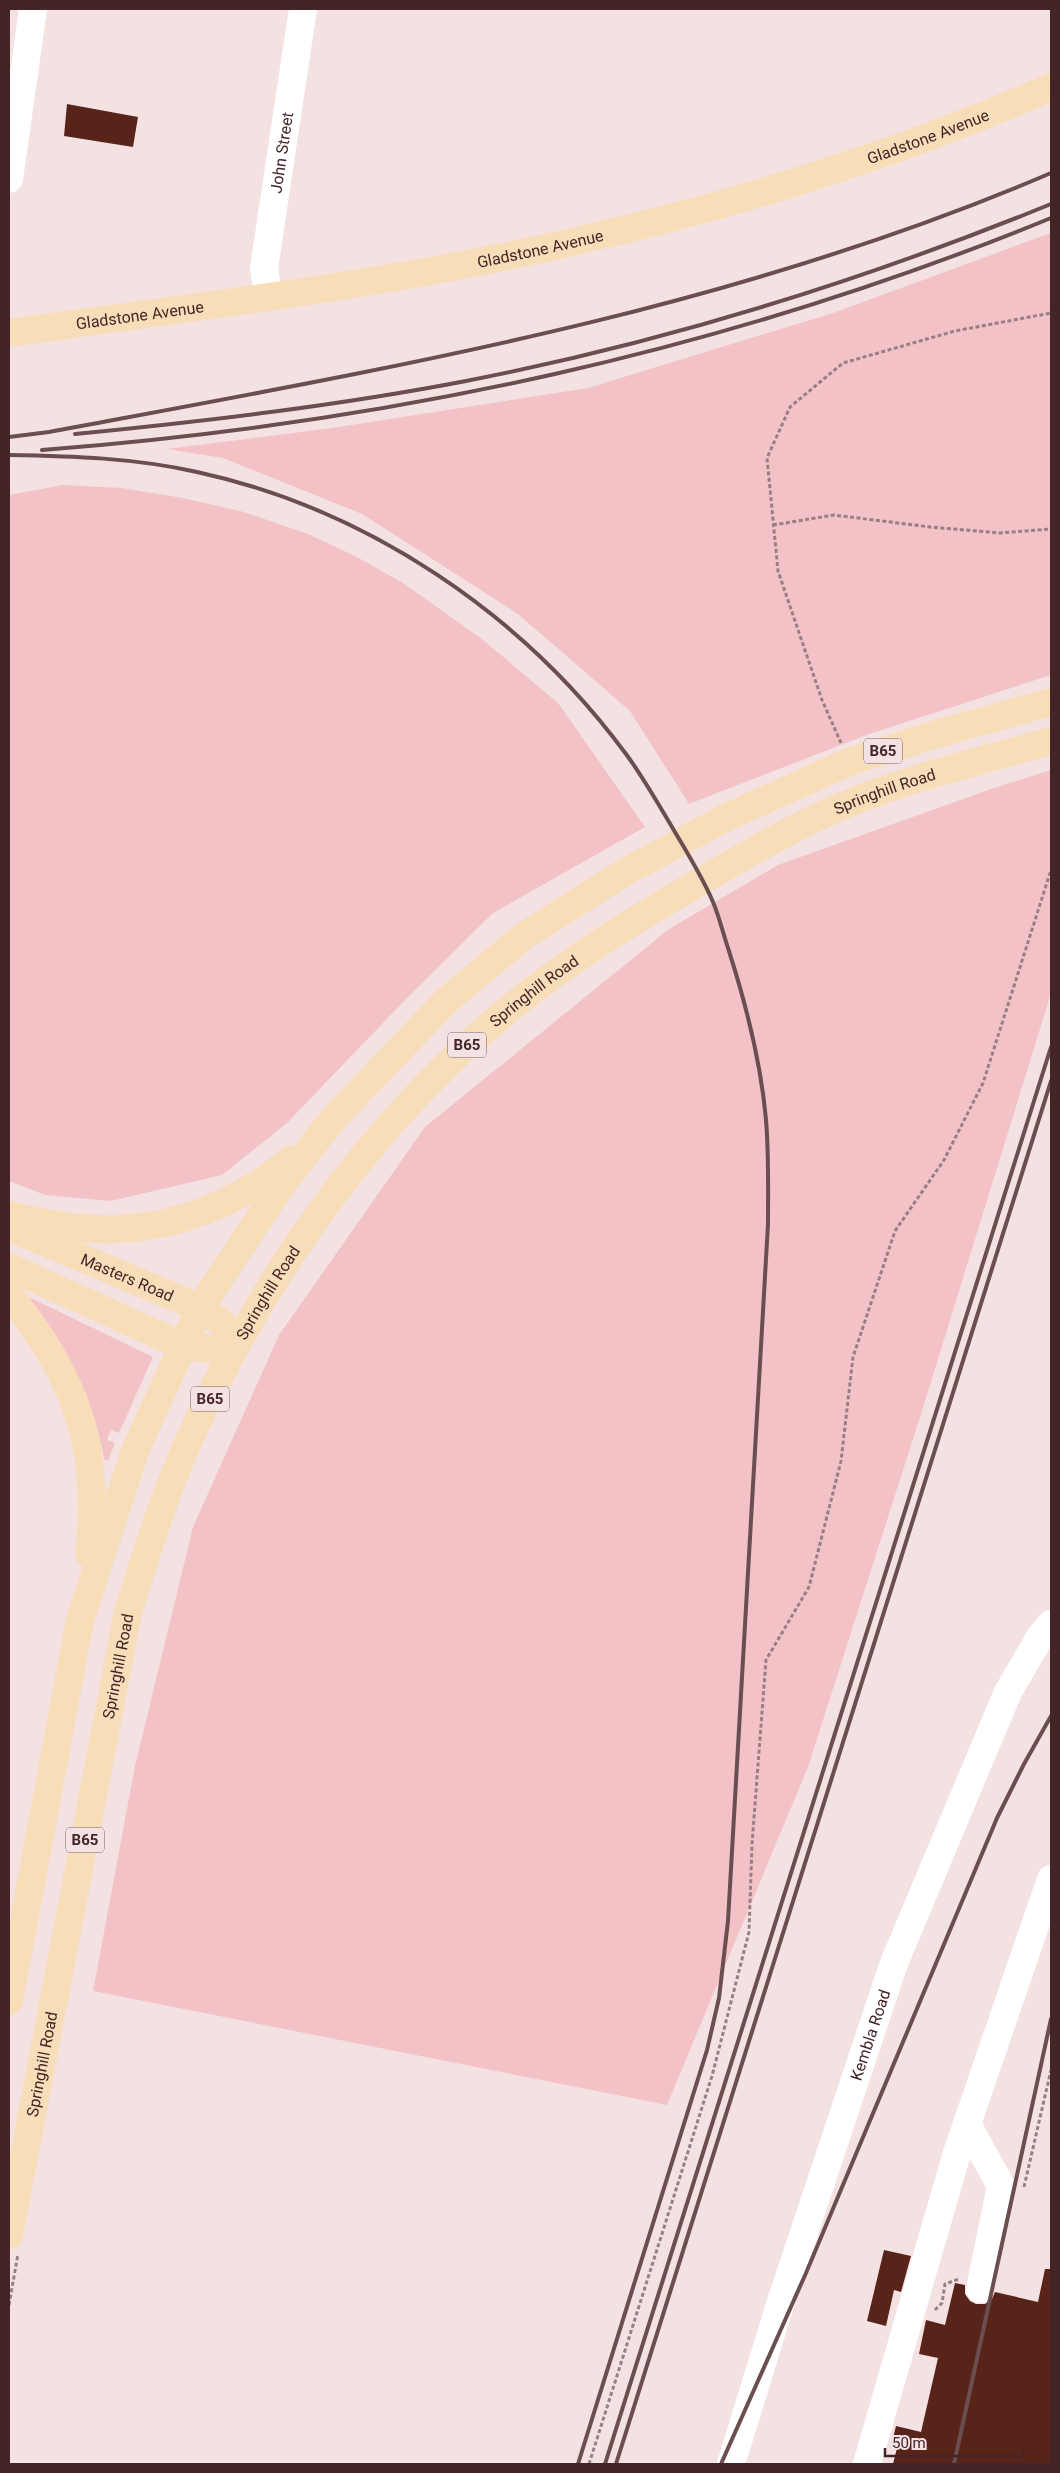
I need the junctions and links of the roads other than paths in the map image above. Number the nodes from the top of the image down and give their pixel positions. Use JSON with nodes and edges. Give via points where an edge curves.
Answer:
{"nodes":[{"id":1,"x":33,"y":9,"type":"edge"},
{"id":2,"x":303,"y":9,"type":"edge"},
{"id":3,"x":1051,"y":88,"type":"edge"},
{"id":4,"x":9,"y":179,"type":"edge"},
{"id":5,"x":268,"y":296,"type":"junction"},
{"id":6,"x":9,"y":333,"type":"edge"},
{"id":7,"x":1049,"y":703,"type":"edge"},
{"id":8,"x":1051,"y":741,"type":"edge"},
{"id":9,"x":334,"y":1118,"type":"junction"},
{"id":10,"x":9,"y":1215,"type":"edge"},
{"id":11,"x":9,"y":1227,"type":"edge"},
{"id":12,"x":9,"y":1267,"type":"edge"},
{"id":13,"x":9,"y":1295,"type":"edge"},
{"id":14,"x":200,"y":1308,"type":"junction"},
{"id":15,"x":236,"y":1344,"type":"junction"},
{"id":16,"x":182,"y":1346,"type":"junction"},
{"id":17,"x":80,"y":1620,"type":"junction"},
{"id":18,"x":1051,"y":1624,"type":"edge"},
{"id":19,"x":1051,"y":1878,"type":"edge"},
{"id":20,"x":9,"y":2001,"type":"edge"},
{"id":21,"x":967,"y":2124,"type":"junction"},
{"id":22,"x":14,"y":2241,"type":"edge"},
{"id":23,"x":980,"y":2289,"type":"dead end"},
{"id":24,"x":731,"y":2464,"type":"edge"},
{"id":25,"x":867,"y":2464,"type":"edge"}],
"edges":[{"from":1,"to":4,"type":"street"},
{"from":2,"to":5,"type":"street","name":"John Street","via":[[264,268]]},
{"from":3,"to":5,"type":"main road","name":"Gladstone Avenue","via":[[908,145],[774,189],[643,225],[446,268]]},
{"from":5,"to":6,"type":"main road","name":"Gladstone Avenue"},
{"from":7,"to":9,"type":"main road","number":"B65","via":[[849,762],[726,817],[625,872],[524,936],[447,1000]]},
{"from":8,"to":15,"type":"main road","name":"Springhill Road","number":"B65","via":[[900,784],[840,807],[773,839],[651,910],[521,1000],[469,1043],[360,1159],[328,1202]]},
{"from":9,"to":10,"type":"main road","via":[[286,1164],[261,1182],[216,1206],[176,1221],[131,1230],[100,1230],[50,1225]]},
{"from":9,"to":14,"type":"main road","number":"B65","via":[[282,1184]]},
{"from":11,"to":14,"type":"main road","name":"Masters Road"},
{"from":12,"to":16,"type":"main road"},
{"from":13,"to":17,"type":"main road","via":[[61,1370],[87,1442],[92,1517]]},
{"from":14,"to":15,"type":"main road","name":"Masters Road","via":[[221,1322]]},
{"from":14,"to":16,"type":"main road","number":"B65"},
{"from":15,"to":16,"type":"main road","via":[[212,1350]]},
{"from":15,"to":22,"type":"main road","name":"Springhill Road","number":"B65","via":[[180,1461],[128,1612]]},
{"from":16,"to":17,"type":"main road","number":"B65","via":[[135,1451]]},
{"from":17,"to":20,"type":"main road","number":"B65"},
{"from":18,"to":24,"type":"street","name":"Kembla Road","via":[[1008,1692],[894,1963],[779,2308]]},
{"from":19,"to":21,"type":"street"},
{"from":21,"to":23,"type":"street","via":[[1001,2186]]},
{"from":21,"to":25,"type":"street"}]}
